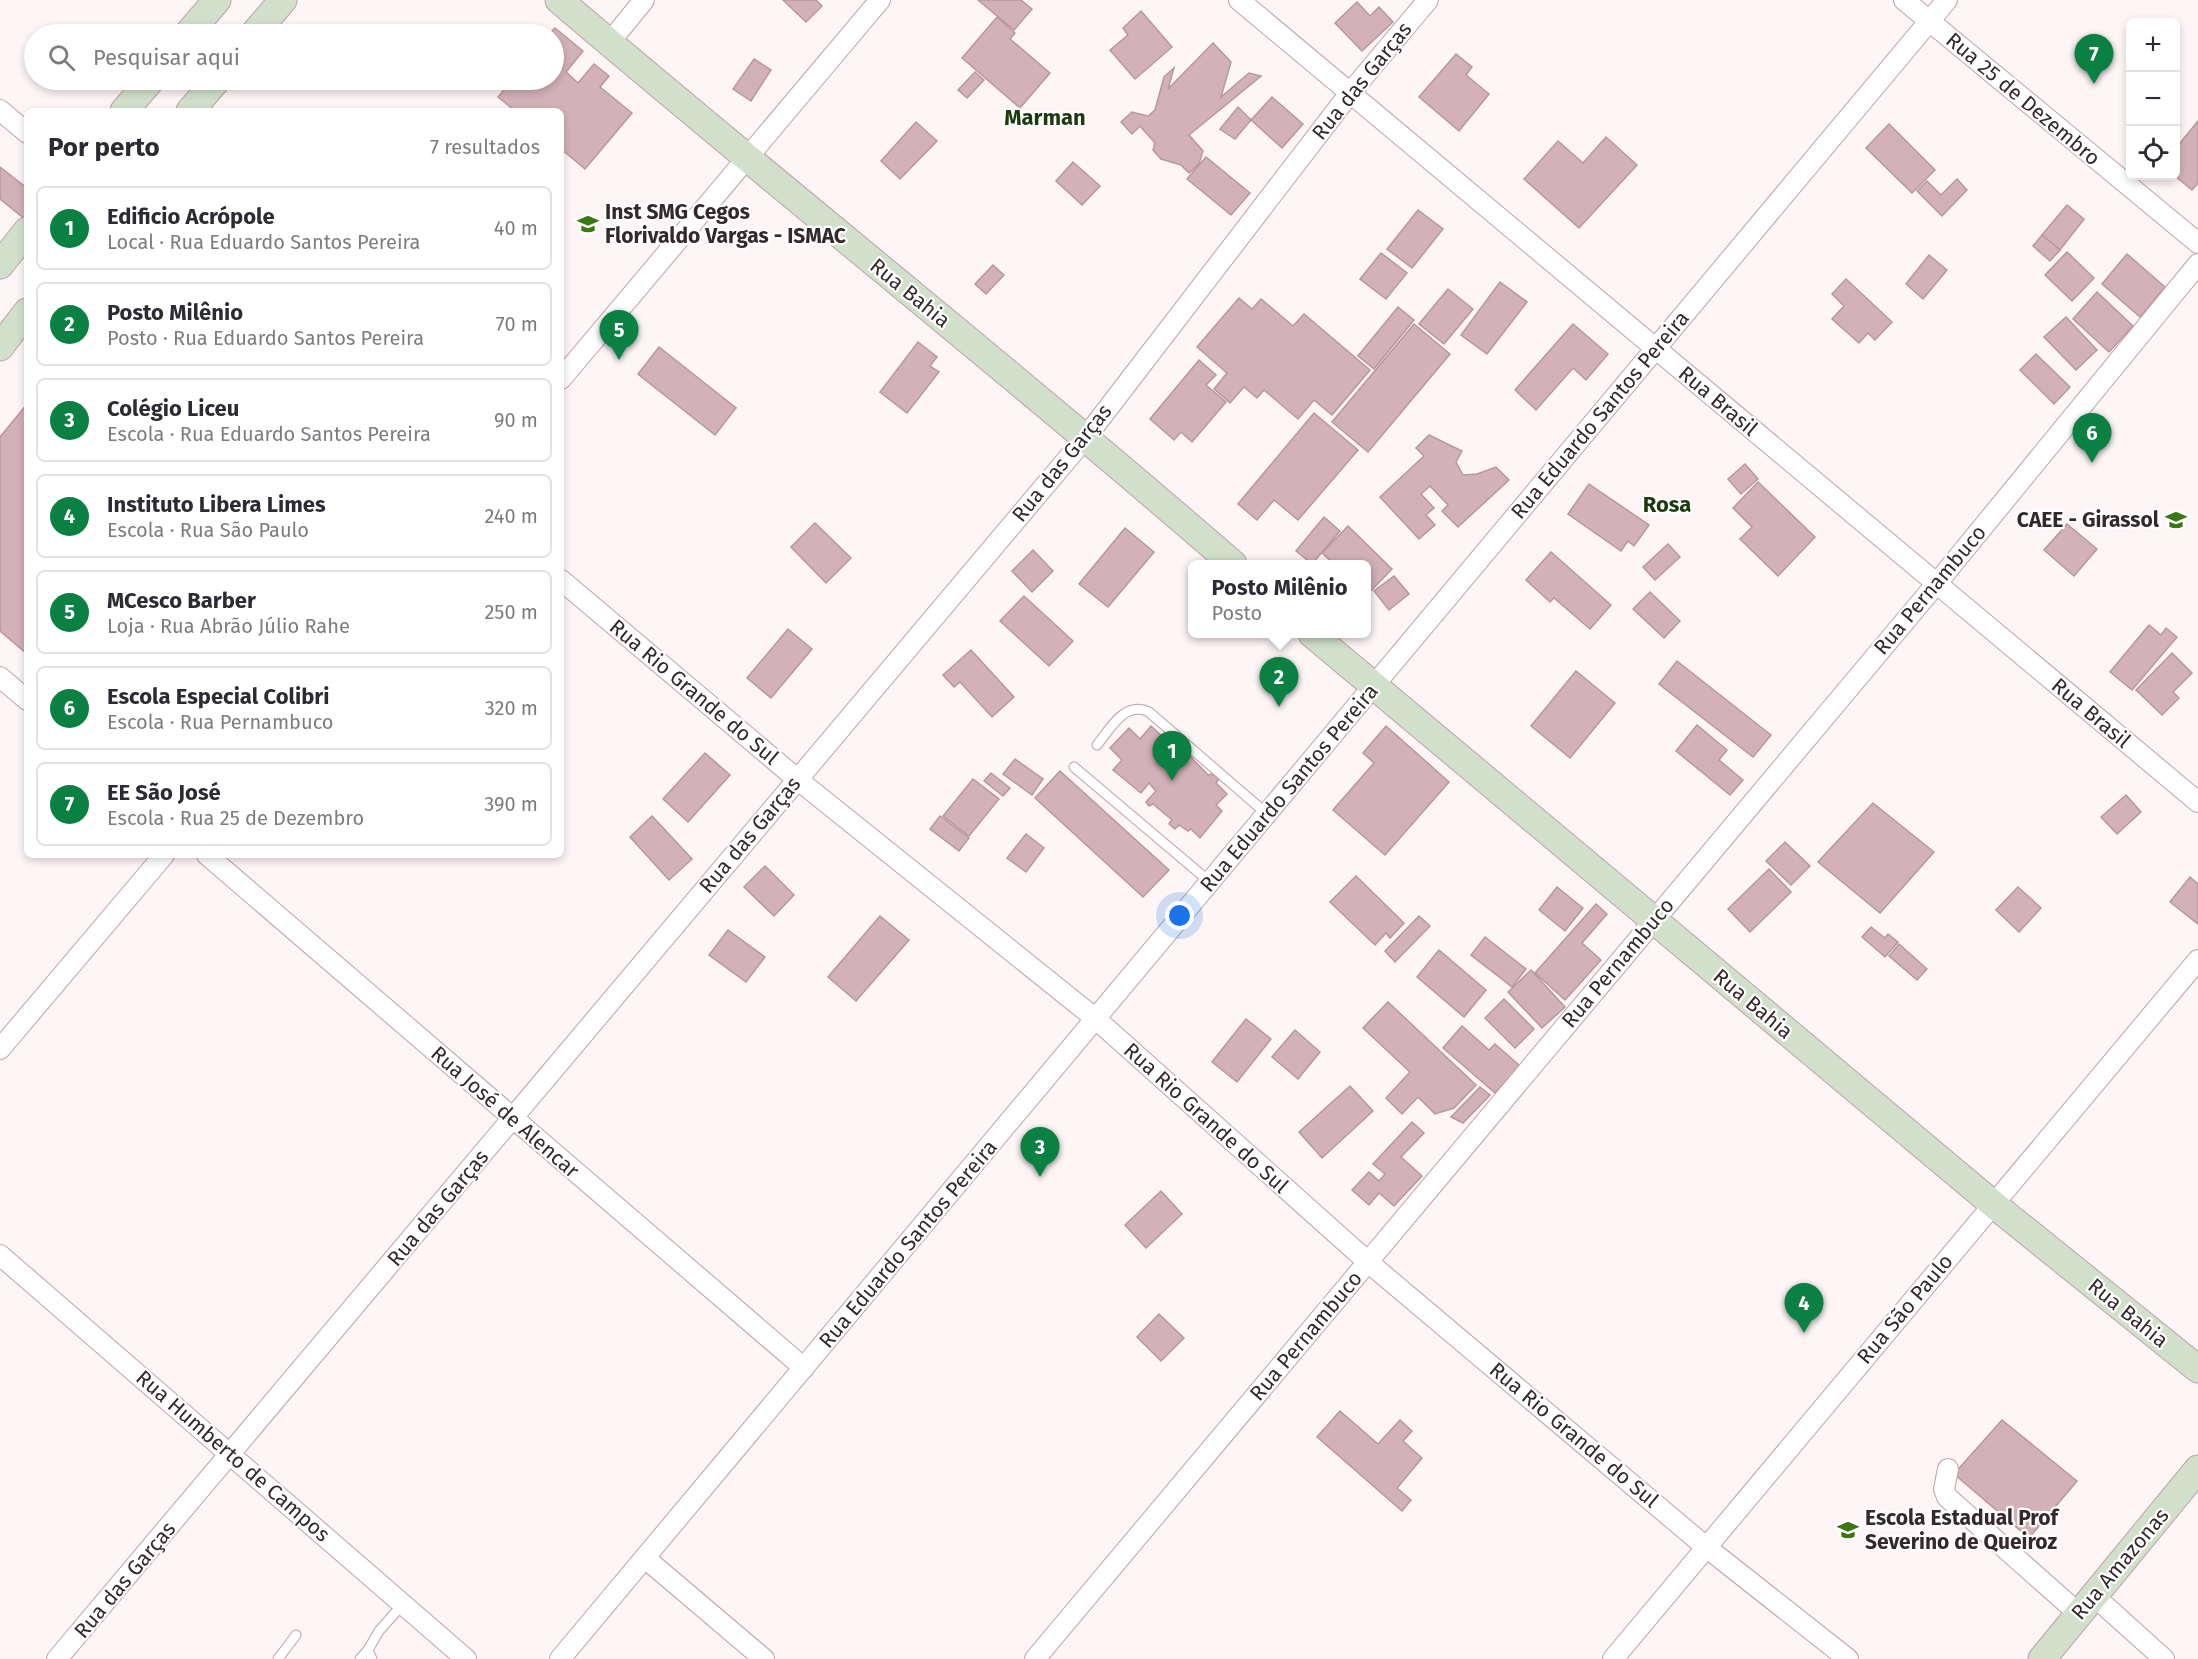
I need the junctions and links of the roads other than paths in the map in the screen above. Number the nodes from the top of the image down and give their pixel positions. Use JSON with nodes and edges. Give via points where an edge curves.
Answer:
{"nodes":[{"id":1,"x":217,"y":0,"type":"edge"},
{"id":2,"x":283,"y":0,"type":"edge"},
{"id":3,"x":559,"y":0,"type":"edge"},
{"id":4,"x":644,"y":0,"type":"edge"},
{"id":5,"x":880,"y":0,"type":"edge"},
{"id":6,"x":1239,"y":0,"type":"edge"},
{"id":7,"x":1428,"y":0,"type":"edge"},
{"id":8,"x":1904,"y":0,"type":"edge"},
{"id":9,"x":1947,"y":0,"type":"edge"},
{"id":10,"x":1930,"y":21,"type":"junction"},
{"id":11,"x":197,"y":24,"type":"edge"},
{"id":12,"x":263,"y":24,"type":"edge"},
{"id":13,"x":609,"y":43,"type":"junction"},
{"id":14,"x":142,"y":90,"type":"edge"},
{"id":15,"x":208,"y":90,"type":"edge"},
{"id":16,"x":1350,"y":93,"type":"junction"},
{"id":17,"x":127,"y":108,"type":"edge"},
{"id":18,"x":193,"y":108,"type":"edge"},
{"id":19,"x":0,"y":110,"type":"edge"},
{"id":20,"x":24,"y":130,"type":"edge"},
{"id":21,"x":746,"y":159,"type":"junction"},
{"id":22,"x":24,"y":235,"type":"edge"},
{"id":23,"x":2198,"y":243,"type":"edge"},
{"id":24,"x":2198,"y":264,"type":"edge"},
{"id":25,"x":0,"y":265,"type":"edge"},
{"id":26,"x":24,"y":316,"type":"edge"},
{"id":27,"x":0,"y":347,"type":"edge"},
{"id":28,"x":1656,"y":349,"type":"junction"},
{"id":29,"x":564,"y":375,"type":"edge"},
{"id":30,"x":1086,"y":436,"type":"junction"},
{"id":31,"x":1228,"y":560,"type":"edge"},
{"id":32,"x":564,"y":583,"type":"edge"},
{"id":33,"x":1937,"y":584,"type":"junction"},
{"id":34,"x":1318,"y":638,"type":"edge"},
{"id":35,"x":0,"y":677,"type":"edge"},
{"id":36,"x":1373,"y":687,"type":"junction"},
{"id":37,"x":24,"y":697,"type":"edge"},
{"id":38,"x":1097,"y":745,"type":"dead end"},
{"id":39,"x":1074,"y":767,"type":"dead end"},
{"id":40,"x":797,"y":779,"type":"junction"},
{"id":41,"x":2198,"y":802,"type":"edge"},
{"id":42,"x":1267,"y":814,"type":"junction"},
{"id":43,"x":161,"y":858,"type":"edge"},
{"id":44,"x":210,"y":858,"type":"edge"},
{"id":45,"x":1210,"y":882,"type":"junction"},
{"id":46,"x":1654,"y":921,"type":"junction"},
{"id":47,"x":2198,"y":960,"type":"edge"},
{"id":48,"x":1096,"y":1019,"type":"junction"},
{"id":49,"x":0,"y":1050,"type":"edge"},
{"id":50,"x":512,"y":1119,"type":"junction"},
{"id":51,"x":1993,"y":1204,"type":"junction"},
{"id":52,"x":0,"y":1255,"type":"edge"},
{"id":53,"x":1368,"y":1262,"type":"junction"},
{"id":54,"x":804,"y":1368,"type":"junction"},
{"id":55,"x":2198,"y":1369,"type":"edge"},
{"id":56,"x":232,"y":1454,"type":"junction"},
{"id":57,"x":1948,"y":1469,"type":"dead end"},
{"id":58,"x":2198,"y":1469,"type":"edge"},
{"id":59,"x":1706,"y":1547,"type":"junction"},
{"id":60,"x":645,"y":1558,"type":"junction"},
{"id":61,"x":404,"y":1604,"type":"junction"},
{"id":62,"x":2086,"y":1604,"type":"junction"},
{"id":63,"x":296,"y":1635,"type":"dead end"},
{"id":64,"x":370,"y":1654,"type":"edge"},
{"id":65,"x":57,"y":1659,"type":"edge"},
{"id":66,"x":278,"y":1659,"type":"edge"},
{"id":67,"x":360,"y":1659,"type":"edge"},
{"id":68,"x":466,"y":1659,"type":"edge"},
{"id":69,"x":560,"y":1659,"type":"edge"},
{"id":70,"x":764,"y":1659,"type":"edge"},
{"id":71,"x":1035,"y":1659,"type":"edge"},
{"id":72,"x":1613,"y":1659,"type":"edge"},
{"id":73,"x":1848,"y":1659,"type":"edge"},
{"id":74,"x":2042,"y":1659,"type":"edge"},
{"id":75,"x":2164,"y":1659,"type":"edge"}],
"edges":[{"from":1,"to":11,"type":"main road"},
{"from":2,"to":12,"type":"main road"},
{"from":3,"to":13,"type":"main road","name":"Rua Bahia"},
{"from":4,"to":13,"type":"street"},
{"from":5,"to":21,"type":"street"},
{"from":6,"to":16,"type":"street","name":"Rua Brasil"},
{"from":7,"to":16,"type":"street","name":"Rua das Garças"},
{"from":8,"to":10,"type":"street","name":"Rua 25 de Dezembro"},
{"from":9,"to":10,"type":"street","name":"Rua Eduardo Santos Pereira"},
{"from":10,"to":23,"type":"street","name":"Rua 25 de Dezembro"},
{"from":10,"to":28,"type":"street","name":"Rua Eduardo Santos Pereira"},
{"from":13,"to":21,"type":"main road","name":"Rua Bahia"},
{"from":14,"to":17,"type":"main road"},
{"from":15,"to":18,"type":"main road"},
{"from":16,"to":28,"type":"street","name":"Rua Brasil"},
{"from":16,"to":30,"type":"street","name":"Rua das Garças"},
{"from":19,"to":20,"type":"street"},
{"from":21,"to":29,"type":"street"},
{"from":21,"to":30,"type":"main road","name":"Rua Bahia"},
{"from":22,"to":25,"type":"main road"},
{"from":24,"to":33,"type":"street","name":"Rua Pernambuco"},
{"from":26,"to":27,"type":"main road"},
{"from":28,"to":33,"type":"street","name":"Rua Brasil"},
{"from":28,"to":36,"type":"street","name":"Rua Eduardo Santos Pereira"},
{"from":30,"to":31,"type":"main road","name":"Rua Bahia"},
{"from":30,"to":40,"type":"street","name":"Rua das Garças"},
{"from":32,"to":40,"type":"street","name":"Rua Rio Grande do Sul"},
{"from":33,"to":41,"type":"street","name":"Rua Brasil"},
{"from":33,"to":46,"type":"street","name":"Rua Pernambuco"},
{"from":34,"to":36,"type":"main road","name":"Rua Bahia"},
{"from":35,"to":37,"type":"street"},
{"from":36,"to":42,"type":"street","name":"Rua Eduardo Santos Pereira"},
{"from":36,"to":46,"type":"main road","name":"Rua Bahia"},
{"from":38,"to":42,"type":"lane","via":[[1119,718],[1130,709],[1140,708]]},
{"from":39,"to":45,"type":"lane"},
{"from":40,"to":48,"type":"street","name":"Rua Rio Grande do Sul"},
{"from":40,"to":50,"type":"street","name":"Rua das Garças"},
{"from":42,"to":45,"type":"street","name":"Rua Eduardo Santos Pereira"},
{"from":43,"to":49,"type":"street"},
{"from":44,"to":50,"type":"street","name":"Rua José de Alencar"},
{"from":45,"to":48,"type":"street","name":"Rua Eduardo Santos Pereira"},
{"from":46,"to":51,"type":"main road","name":"Rua Bahia"},
{"from":46,"to":53,"type":"street","name":"Rua Pernambuco"},
{"from":47,"to":51,"type":"street","name":"Rua São Paulo"},
{"from":48,"to":53,"type":"street","name":"Rua Rio Grande do Sul"},
{"from":48,"to":54,"type":"street","name":"Rua Eduardo Santos Pereira"},
{"from":50,"to":54,"type":"street","name":"Rua José de Alencar"},
{"from":50,"to":56,"type":"street","name":"Rua das Garças"},
{"from":51,"to":55,"type":"main road","name":"Rua Bahia"},
{"from":51,"to":59,"type":"street","name":"Rua São Paulo"},
{"from":52,"to":56,"type":"street","name":"Rua Humberto de Campos"},
{"from":53,"to":59,"type":"street","name":"Rua Rio Grande do Sul"},
{"from":53,"to":71,"type":"street","name":"Rua Pernambuco"},
{"from":54,"to":60,"type":"street","name":"Rua Eduardo Santos Pereira"},
{"from":56,"to":61,"type":"street","name":"Rua Humberto de Campos"},
{"from":56,"to":65,"type":"street","name":"Rua das Garças"},
{"from":57,"to":62,"type":"street","via":[[1944,1489],[1947,1497]]},
{"from":58,"to":62,"type":"main road","name":"Rua Amazonas"},
{"from":59,"to":72,"type":"street","name":"Rua São Paulo"},
{"from":59,"to":73,"type":"street","name":"Rua Rio Grande do Sul"},
{"from":60,"to":69,"type":"street","name":"Rua Eduardo Santos Pereira"},
{"from":60,"to":70,"type":"street"},
{"from":61,"to":64,"type":"lane","via":[[380,1631]]},
{"from":61,"to":68,"type":"street","name":"Rua Humberto de Campos"},
{"from":62,"to":74,"type":"main road","name":"Rua Amazonas"},
{"from":62,"to":75,"type":"street"},
{"from":63,"to":66,"type":"lane"},
{"from":64,"to":67,"type":"lane"}]}
